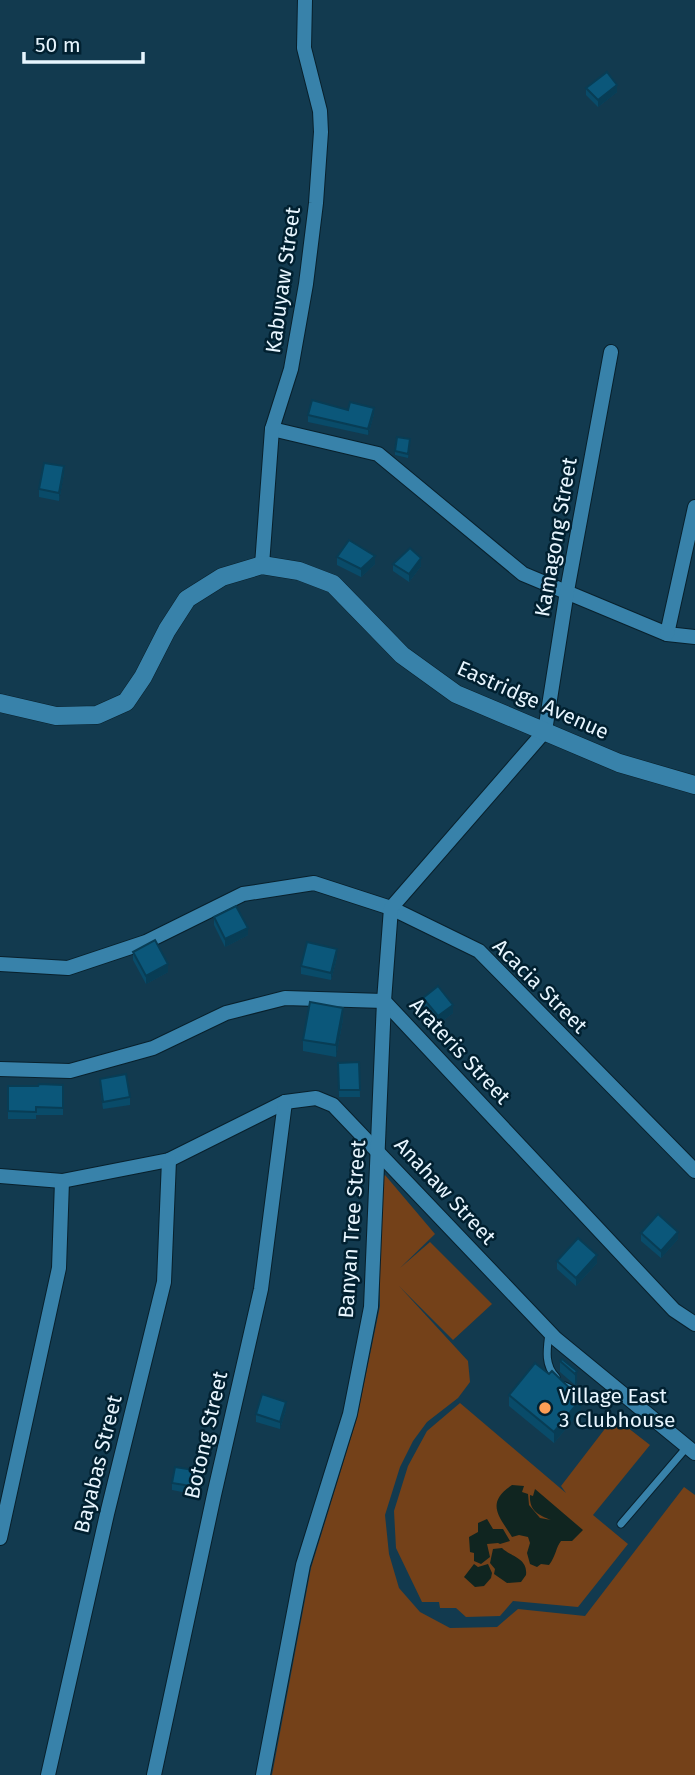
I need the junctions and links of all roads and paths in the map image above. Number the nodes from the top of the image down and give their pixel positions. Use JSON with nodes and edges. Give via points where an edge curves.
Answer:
{"nodes":[{"id":1,"x":305,"y":0,"type":"edge"},
{"id":2,"x":611,"y":352,"type":"dead end"},
{"id":3,"x":272,"y":429,"type":"junction"},
{"id":4,"x":695,"y":507,"type":"edge"},
{"id":5,"x":262,"y":565,"type":"junction"},
{"id":6,"x":566,"y":591,"type":"junction"},
{"id":7,"x":667,"y":634,"type":"junction"},
{"id":8,"x":695,"y":637,"type":"edge"},
{"id":9,"x":0,"y":703,"type":"edge"},
{"id":10,"x":545,"y":731,"type":"junction"},
{"id":11,"x":695,"y":785,"type":"edge"},
{"id":12,"x":391,"y":908,"type":"junction"},
{"id":13,"x":0,"y":964,"type":"edge"},
{"id":14,"x":384,"y":1001,"type":"junction"},
{"id":15,"x":0,"y":1069,"type":"edge"},
{"id":16,"x":285,"y":1102,"type":"junction"},
{"id":17,"x":379,"y":1152,"type":"junction"},
{"id":18,"x":169,"y":1160,"type":"junction"},
{"id":19,"x":695,"y":1171,"type":"edge"},
{"id":20,"x":0,"y":1176,"type":"edge"},
{"id":21,"x":62,"y":1181,"type":"junction"},
{"id":22,"x":695,"y":1324,"type":"edge"},
{"id":23,"x":549,"y":1332,"type":"junction"},
{"id":24,"x":619,"y":1391,"type":"junction"},
{"id":25,"x":691,"y":1450,"type":"edge"},
{"id":26,"x":621,"y":1524,"type":"dead end"},
{"id":27,"x":0,"y":1538,"type":"edge"},
{"id":28,"x":48,"y":1775,"type":"edge"},
{"id":29,"x":154,"y":1775,"type":"edge"},
{"id":30,"x":263,"y":1775,"type":"edge"}],
"edges":[{"from":1,"to":3,"type":"street","name":"Kabuyaw Street","via":[[304,48],[320,111],[316,204],[291,369]]},
{"from":2,"to":6,"type":"street","name":"Kamagong Street"},
{"from":3,"to":5,"type":"street","name":"Kabuyaw Street"},
{"from":3,"to":6,"type":"street","via":[[378,454],[523,574]]},
{"from":4,"to":7,"type":"street"},
{"from":5,"to":9,"type":"street","name":"Eastridge Avenue","via":[[222,577],[187,598],[126,702],[97,715],[56,716]]},
{"from":5,"to":10,"type":"street","name":"Eastridge Avenue","via":[[299,571],[333,584],[402,655],[456,694]]},
{"from":6,"to":7,"type":"street"},
{"from":6,"to":10,"type":"street","name":"Kamagong Street"},
{"from":7,"to":8,"type":"street"},
{"from":10,"to":11,"type":"street","name":"Eastridge Avenue","via":[[619,763]]},
{"from":10,"to":12,"type":"street"},
{"from":12,"to":13,"type":"street","name":"Acacia Street","via":[[314,883],[243,894],[146,942],[68,968]]},
{"from":12,"to":14,"type":"street","name":"Banyan Tree Street"},
{"from":12,"to":19,"type":"street","name":"Acacia Street","via":[[479,951]]},
{"from":14,"to":15,"type":"street","name":"Arateris Street","via":[[285,998],[226,1013],[153,1048],[70,1071]]},
{"from":14,"to":17,"type":"street","name":"Banyan Tree Street"},
{"from":14,"to":22,"type":"street","name":"Arateris Street","via":[[674,1310]]},
{"from":16,"to":17,"type":"street","name":"Anahaw Street","via":[[316,1098],[333,1105]]},
{"from":16,"to":18,"type":"street","name":"Anahaw Street"},
{"from":16,"to":29,"type":"street","name":"Botong Street","via":[[261,1289]]},
{"from":17,"to":23,"type":"street","name":"Anahaw Street"},
{"from":17,"to":30,"type":"street","name":"Banyan Tree Street","via":[[371,1307],[350,1414],[303,1565]]},
{"from":18,"to":21,"type":"street","name":"Anahaw Street"},
{"from":18,"to":28,"type":"street","name":"Bayabas Street","via":[[164,1282]]},
{"from":20,"to":21,"type":"street","name":"Anahaw Street"},
{"from":21,"to":27,"type":"street","via":[[59,1268]]},
{"from":23,"to":24,"type":"street","name":"Anahaw Street"},
{"from":23,"to":24,"type":"lane","via":[[546,1354],[552,1373],[564,1385],[584,1396]]},
{"from":24,"to":25,"type":"street","name":"Anahaw Street"},
{"from":25,"to":26,"type":"lane"}]}
